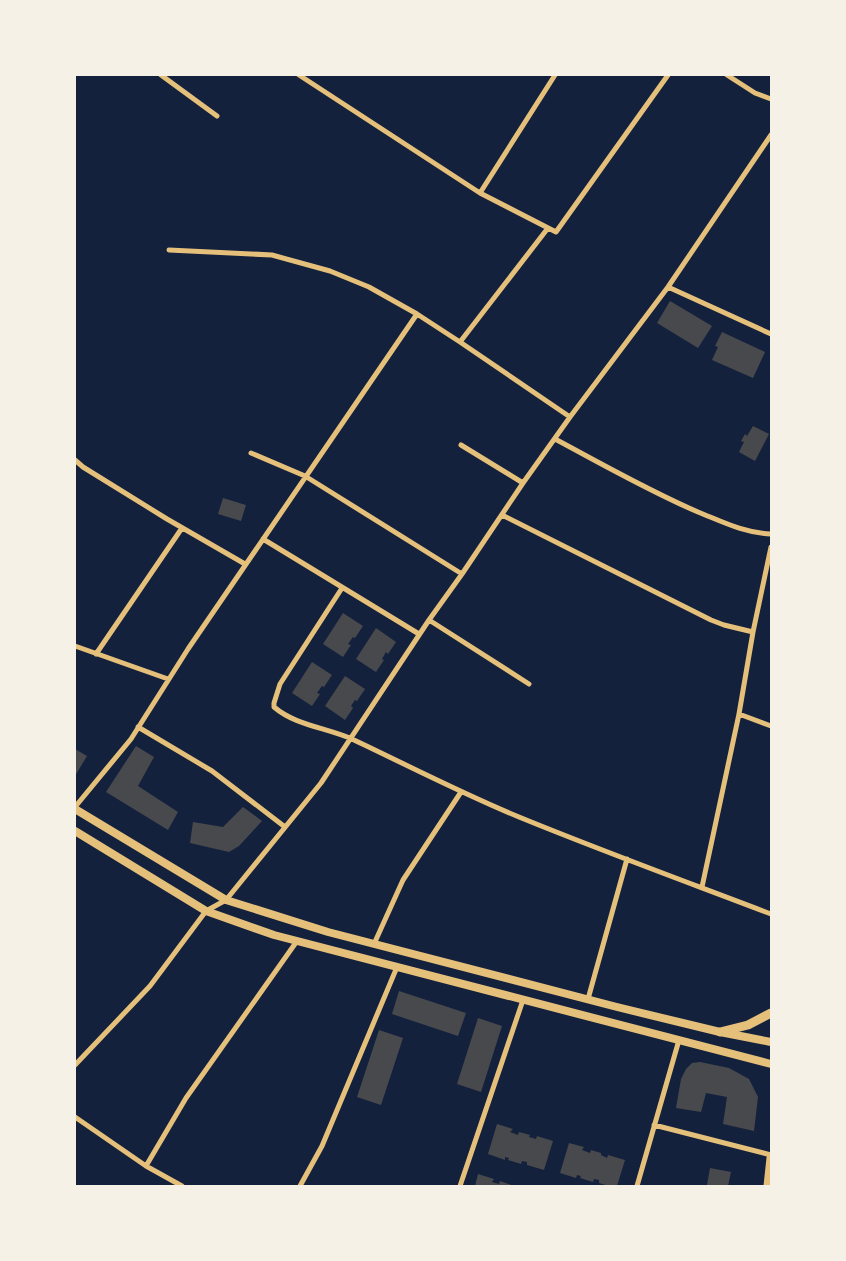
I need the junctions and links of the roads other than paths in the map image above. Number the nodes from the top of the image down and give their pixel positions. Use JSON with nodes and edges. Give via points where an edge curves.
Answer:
{"nodes":[{"id":1,"x":161,"y":75,"type":"edge"},
{"id":2,"x":299,"y":75,"type":"edge"},
{"id":3,"x":555,"y":75,"type":"edge"},
{"id":4,"x":668,"y":75,"type":"edge"},
{"id":5,"x":726,"y":75,"type":"edge"},
{"id":6,"x":771,"y":99,"type":"edge"},
{"id":7,"x":217,"y":116,"type":"dead end"},
{"id":8,"x":771,"y":135,"type":"edge"},
{"id":9,"x":480,"y":193,"type":"junction"},
{"id":10,"x":548,"y":228,"type":"junction"},
{"id":11,"x":169,"y":250,"type":"dead end"},
{"id":12,"x":668,"y":287,"type":"junction"},
{"id":13,"x":417,"y":314,"type":"junction"},
{"id":14,"x":771,"y":334,"type":"edge"},
{"id":15,"x":460,"y":342,"type":"junction"},
{"id":16,"x":570,"y":417,"type":"junction"},
{"id":17,"x":555,"y":439,"type":"junction"},
{"id":18,"x":461,"y":445,"type":"dead end"},
{"id":19,"x":251,"y":454,"type":"dead end"},
{"id":20,"x":75,"y":460,"type":"edge"},
{"id":21,"x":305,"y":476,"type":"junction"},
{"id":22,"x":524,"y":483,"type":"junction"},
{"id":23,"x":502,"y":515,"type":"junction"},
{"id":24,"x":182,"y":528,"type":"junction"},
{"id":25,"x":771,"y":534,"type":"edge"},
{"id":26,"x":262,"y":539,"type":"junction"},
{"id":27,"x":771,"y":547,"type":"edge"},
{"id":28,"x":246,"y":564,"type":"junction"},
{"id":29,"x":462,"y":574,"type":"junction"},
{"id":30,"x":342,"y":588,"type":"junction"},
{"id":31,"x":428,"y":620,"type":"junction"},
{"id":32,"x":753,"y":632,"type":"junction"},
{"id":33,"x":419,"y":634,"type":"junction"},
{"id":34,"x":75,"y":646,"type":"edge"},
{"id":35,"x":96,"y":654,"type":"junction"},
{"id":36,"x":168,"y":679,"type":"junction"},
{"id":37,"x":528,"y":684,"type":"dead end"},
{"id":38,"x":739,"y":714,"type":"junction"},
{"id":39,"x":771,"y":726,"type":"edge"},
{"id":40,"x":138,"y":727,"type":"junction"},
{"id":41,"x":352,"y":738,"type":"junction"},
{"id":42,"x":461,"y":792,"type":"junction"},
{"id":43,"x":75,"y":808,"type":"edge"},
{"id":44,"x":285,"y":827,"type":"junction"},
{"id":45,"x":75,"y":831,"type":"edge"},
{"id":46,"x":627,"y":859,"type":"junction"},
{"id":47,"x":702,"y":887,"type":"junction"},
{"id":48,"x":226,"y":900,"type":"junction"},
{"id":49,"x":206,"y":911,"type":"junction"},
{"id":50,"x":771,"y":914,"type":"edge"},
{"id":51,"x":297,"y":941,"type":"junction"},
{"id":52,"x":374,"y":944,"type":"junction"},
{"id":53,"x":397,"y":967,"type":"junction"},
{"id":54,"x":588,"y":999,"type":"junction"},
{"id":55,"x":523,"y":1000,"type":"junction"},
{"id":56,"x":771,"y":1013,"type":"edge"},
{"id":57,"x":720,"y":1032,"type":"junction"},
{"id":58,"x":679,"y":1040,"type":"junction"},
{"id":59,"x":771,"y":1042,"type":"edge"},
{"id":60,"x":771,"y":1064,"type":"edge"},
{"id":61,"x":75,"y":1065,"type":"edge"},
{"id":62,"x":75,"y":1117,"type":"edge"},
{"id":63,"x":654,"y":1125,"type":"junction"},
{"id":64,"x":771,"y":1156,"type":"edge"},
{"id":65,"x":146,"y":1166,"type":"junction"},
{"id":66,"x":182,"y":1186,"type":"edge"},
{"id":67,"x":300,"y":1186,"type":"edge"},
{"id":68,"x":460,"y":1186,"type":"edge"},
{"id":69,"x":637,"y":1186,"type":"edge"},
{"id":70,"x":768,"y":1186,"type":"edge"}],
"edges":[{"from":1,"to":7,"type":"street"},
{"from":2,"to":9,"type":"street"},
{"from":3,"to":9,"type":"street"},
{"from":4,"to":10,"type":"street","via":[[556,232]]},
{"from":5,"to":6,"type":"street","via":[[755,94]]},
{"from":8,"to":12,"type":"street"},
{"from":9,"to":10,"type":"street"},
{"from":10,"to":15,"type":"street"},
{"from":11,"to":13,"type":"street","via":[[272,255],[330,271]]},
{"from":12,"to":14,"type":"street"},
{"from":12,"to":16,"type":"street"},
{"from":13,"to":15,"type":"street"},
{"from":13,"to":21,"type":"street"},
{"from":15,"to":16,"type":"street"},
{"from":16,"to":17,"type":"street"},
{"from":17,"to":22,"type":"street"},
{"from":17,"to":25,"type":"street","via":[[666,498],[739,530]]},
{"from":18,"to":22,"type":"street"},
{"from":19,"to":21,"type":"street"},
{"from":20,"to":24,"type":"street"},
{"from":21,"to":26,"type":"street"},
{"from":21,"to":29,"type":"street"},
{"from":22,"to":23,"type":"street"},
{"from":23,"to":29,"type":"street"},
{"from":23,"to":32,"type":"street","via":[[711,620]]},
{"from":24,"to":28,"type":"street"},
{"from":24,"to":35,"type":"street"},
{"from":26,"to":28,"type":"street"},
{"from":26,"to":30,"type":"street"},
{"from":27,"to":32,"type":"street"},
{"from":28,"to":36,"type":"street"},
{"from":29,"to":31,"type":"street"},
{"from":30,"to":33,"type":"street"},
{"from":30,"to":41,"type":"street","via":[[280,684],[274,707],[290,717]]},
{"from":31,"to":33,"type":"street"},
{"from":31,"to":37,"type":"street"},
{"from":32,"to":38,"type":"street"},
{"from":33,"to":41,"type":"street"},
{"from":34,"to":35,"type":"street"},
{"from":35,"to":36,"type":"street"},
{"from":36,"to":40,"type":"street"},
{"from":38,"to":39,"type":"street"},
{"from":38,"to":47,"type":"street"},
{"from":40,"to":43,"type":"street"},
{"from":40,"to":44,"type":"street","via":[[212,771]]},
{"from":41,"to":42,"type":"street"},
{"from":41,"to":44,"type":"street","via":[[321,784]]},
{"from":42,"to":46,"type":"street"},
{"from":42,"to":52,"type":"street","via":[[403,880]]},
{"from":43,"to":48,"type":"street"},
{"from":44,"to":48,"type":"street"},
{"from":45,"to":49,"type":"street"},
{"from":46,"to":47,"type":"street"},
{"from":46,"to":54,"type":"street"},
{"from":47,"to":50,"type":"street"},
{"from":48,"to":49,"type":"street"},
{"from":48,"to":52,"type":"street"},
{"from":49,"to":51,"type":"street"},
{"from":49,"to":61,"type":"street","via":[[150,986]]},
{"from":51,"to":53,"type":"street"},
{"from":51,"to":65,"type":"street","via":[[186,1098]]},
{"from":52,"to":54,"type":"street"},
{"from":53,"to":55,"type":"street"},
{"from":53,"to":67,"type":"street","via":[[322,1146]]},
{"from":54,"to":57,"type":"street"},
{"from":55,"to":58,"type":"street"},
{"from":55,"to":68,"type":"street"},
{"from":56,"to":57,"type":"main road","via":[[748,1025]]},
{"from":57,"to":59,"type":"street"},
{"from":58,"to":60,"type":"street"},
{"from":58,"to":63,"type":"street"},
{"from":62,"to":65,"type":"street"},
{"from":63,"to":64,"type":"street"},
{"from":63,"to":69,"type":"street"},
{"from":64,"to":70,"type":"main road"},
{"from":65,"to":66,"type":"street"}]}
